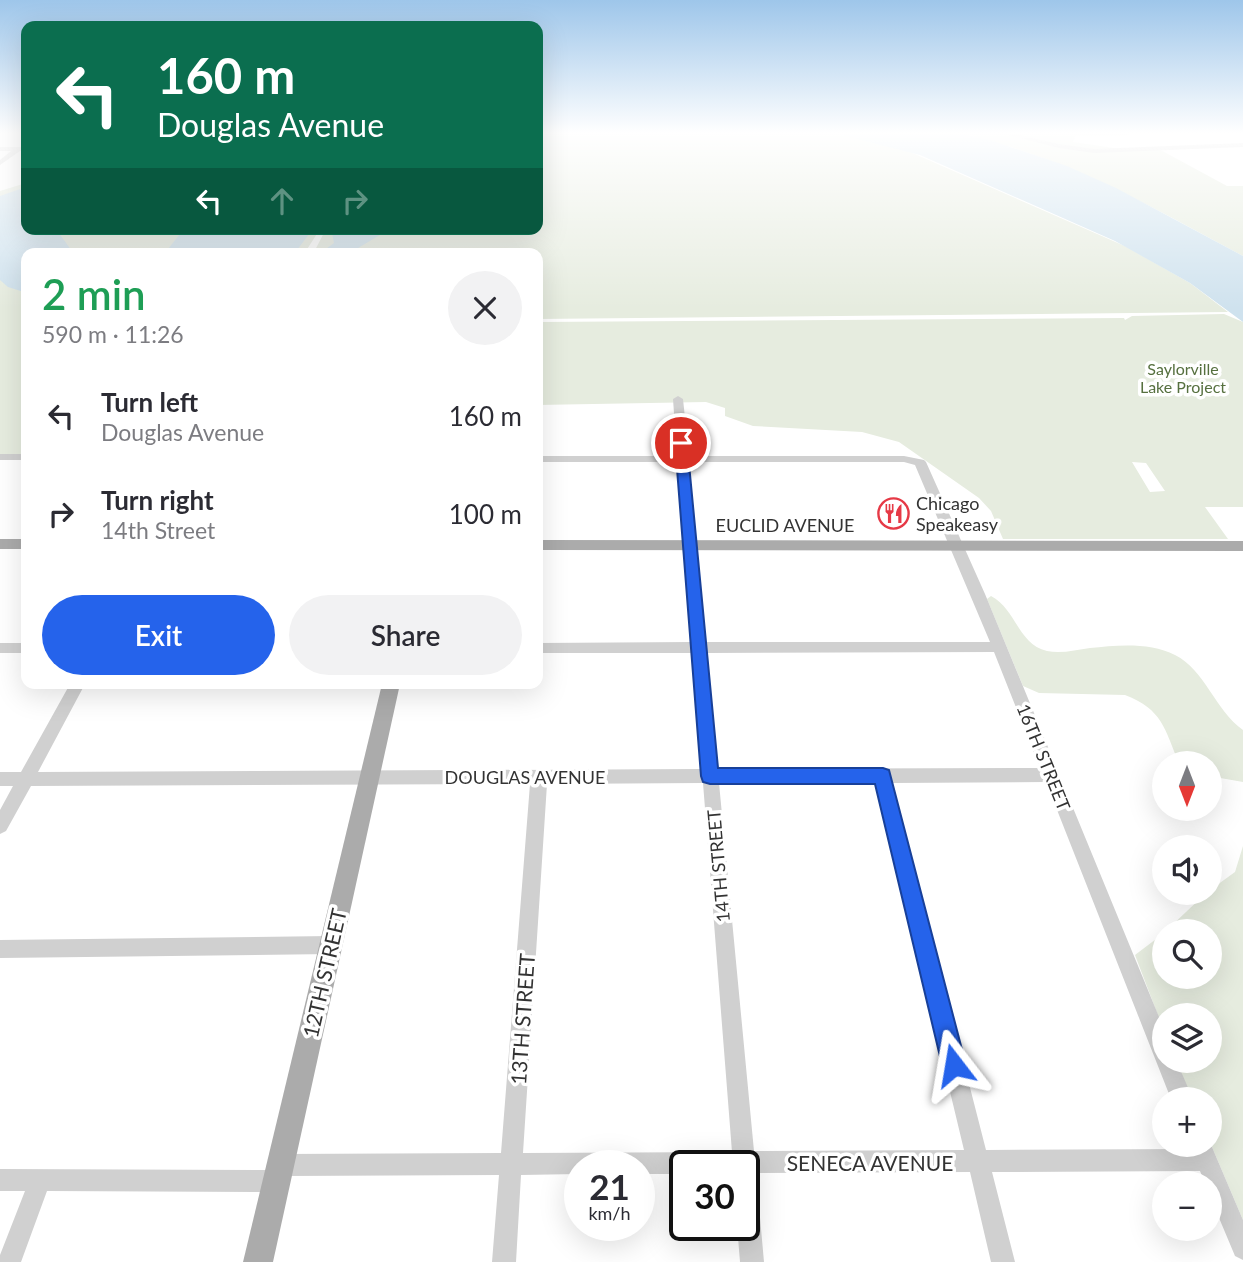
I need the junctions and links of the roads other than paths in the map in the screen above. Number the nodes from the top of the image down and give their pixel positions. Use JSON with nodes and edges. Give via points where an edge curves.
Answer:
{"nodes":[{"id":1,"x":678,"y":399,"type":"dead end"},
{"id":2,"x":0,"y":457,"type":"edge"},
{"id":3,"x":21,"y":457,"type":"edge"},
{"id":4,"x":543,"y":459,"type":"edge"},
{"id":5,"x":682,"y":459,"type":"junction"},
{"id":6,"x":0,"y":544,"type":"edge"},
{"id":7,"x":21,"y":544,"type":"edge"},
{"id":8,"x":690,"y":544,"type":"junction"},
{"id":9,"x":543,"y":545,"type":"edge"},
{"id":10,"x":957,"y":545,"type":"junction"},
{"id":11,"x":1243,"y":546,"type":"edge"},
{"id":12,"x":999,"y":647,"type":"junction"},
{"id":13,"x":0,"y":648,"type":"edge"},
{"id":14,"x":21,"y":648,"type":"edge"},
{"id":15,"x":543,"y":648,"type":"edge"},
{"id":16,"x":699,"y":648,"type":"junction"},
{"id":17,"x":75,"y":689,"type":"edge"},
{"id":18,"x":390,"y":689,"type":"edge"},
{"id":19,"x":1051,"y":775,"type":"junction"},
{"id":20,"x":710,"y":776,"type":"junction"},
{"id":21,"x":883,"y":776,"type":"junction"},
{"id":22,"x":539,"y":777,"type":"junction"},
{"id":23,"x":369,"y":778,"type":"junction"},
{"id":24,"x":0,"y":779,"type":"edge"},
{"id":25,"x":26,"y":779,"type":"junction"},
{"id":26,"x":0,"y":826,"type":"edge"},
{"id":27,"x":331,"y":945,"type":"junction"},
{"id":28,"x":0,"y":948,"type":"edge"},
{"id":29,"x":1152,"y":1024,"type":"edge"},
{"id":30,"x":743,"y":1150,"type":"edge"},
{"id":31,"x":1152,"y":1154,"type":"edge"},
{"id":32,"x":1205,"y":1157,"type":"edge"},
{"id":33,"x":978,"y":1162,"type":"junction"},
{"id":34,"x":511,"y":1164,"type":"junction"},
{"id":35,"x":669,"y":1165,"type":"edge"},
{"id":36,"x":760,"y":1165,"type":"edge"},
{"id":37,"x":279,"y":1173,"type":"junction"},
{"id":38,"x":0,"y":1180,"type":"edge"},
{"id":39,"x":40,"y":1180,"type":"junction"},
{"id":40,"x":750,"y":1241,"type":"edge"},
{"id":41,"x":1243,"y":1248,"type":"edge"},
{"id":42,"x":9,"y":1262,"type":"edge"},
{"id":43,"x":258,"y":1262,"type":"edge"},
{"id":44,"x":504,"y":1262,"type":"edge"},
{"id":45,"x":752,"y":1262,"type":"edge"},
{"id":46,"x":1003,"y":1262,"type":"edge"}],
"edges":[{"from":1,"to":5,"type":"street","name":"14TH STREET"},
{"from":2,"to":3,"type":"street"},
{"from":4,"to":5,"type":"street"},
{"from":5,"to":8,"type":"street","name":"14TH STREET"},
{"from":5,"to":10,"type":"street","name":"16TH STREET","via":[[920,462]]},
{"from":6,"to":7,"type":"main road"},
{"from":8,"to":9,"type":"main road","name":"EUCLID AVENUE"},
{"from":8,"to":10,"type":"main road","name":"EUCLID AVENUE"},
{"from":8,"to":16,"type":"street","name":"14TH STREET"},
{"from":10,"to":11,"type":"main road","name":"EUCLID AVENUE"},
{"from":10,"to":12,"type":"street","name":"16TH STREET"},
{"from":12,"to":16,"type":"street"},
{"from":12,"to":19,"type":"street","name":"16TH STREET"},
{"from":13,"to":14,"type":"street"},
{"from":15,"to":16,"type":"street"},
{"from":16,"to":20,"type":"street","name":"14TH STREET"},
{"from":17,"to":25,"type":"street"},
{"from":18,"to":23,"type":"main road","name":"12TH STREET"},
{"from":19,"to":21,"type":"street","name":"DOUGLAS AVENUE"},
{"from":19,"to":29,"type":"street","name":"16TH STREET"},
{"from":20,"to":21,"type":"street","name":"DOUGLAS AVENUE"},
{"from":20,"to":22,"type":"street","name":"DOUGLAS AVENUE"},
{"from":20,"to":30,"type":"street","name":"14TH STREET"},
{"from":21,"to":33,"type":"street"},
{"from":22,"to":23,"type":"street","name":"DOUGLAS AVENUE"},
{"from":22,"to":34,"type":"street","name":"13TH STREET"},
{"from":23,"to":25,"type":"street","name":"DOUGLAS AVENUE"},
{"from":23,"to":27,"type":"main road","name":"12TH STREET"},
{"from":24,"to":25,"type":"street","name":"DOUGLAS AVENUE"},
{"from":25,"to":26,"type":"street"},
{"from":27,"to":28,"type":"street"},
{"from":27,"to":37,"type":"main road","name":"12TH STREET"},
{"from":31,"to":33,"type":"street","name":"SENECA AVENUE"},
{"from":32,"to":41,"type":"street"},
{"from":33,"to":36,"type":"street","name":"SENECA AVENUE"},
{"from":33,"to":46,"type":"street"},
{"from":34,"to":35,"type":"street","name":"SENECA AVENUE"},
{"from":34,"to":37,"type":"street","name":"SENECA AVENUE"},
{"from":34,"to":44,"type":"street","name":"13TH STREET"},
{"from":37,"to":39,"type":"street","name":"SENECA AVENUE"},
{"from":37,"to":43,"type":"main road","name":"12TH STREET"},
{"from":38,"to":39,"type":"street","name":"SENECA AVENUE"},
{"from":39,"to":42,"type":"street"},
{"from":40,"to":45,"type":"street","name":"14TH STREET"}]}
